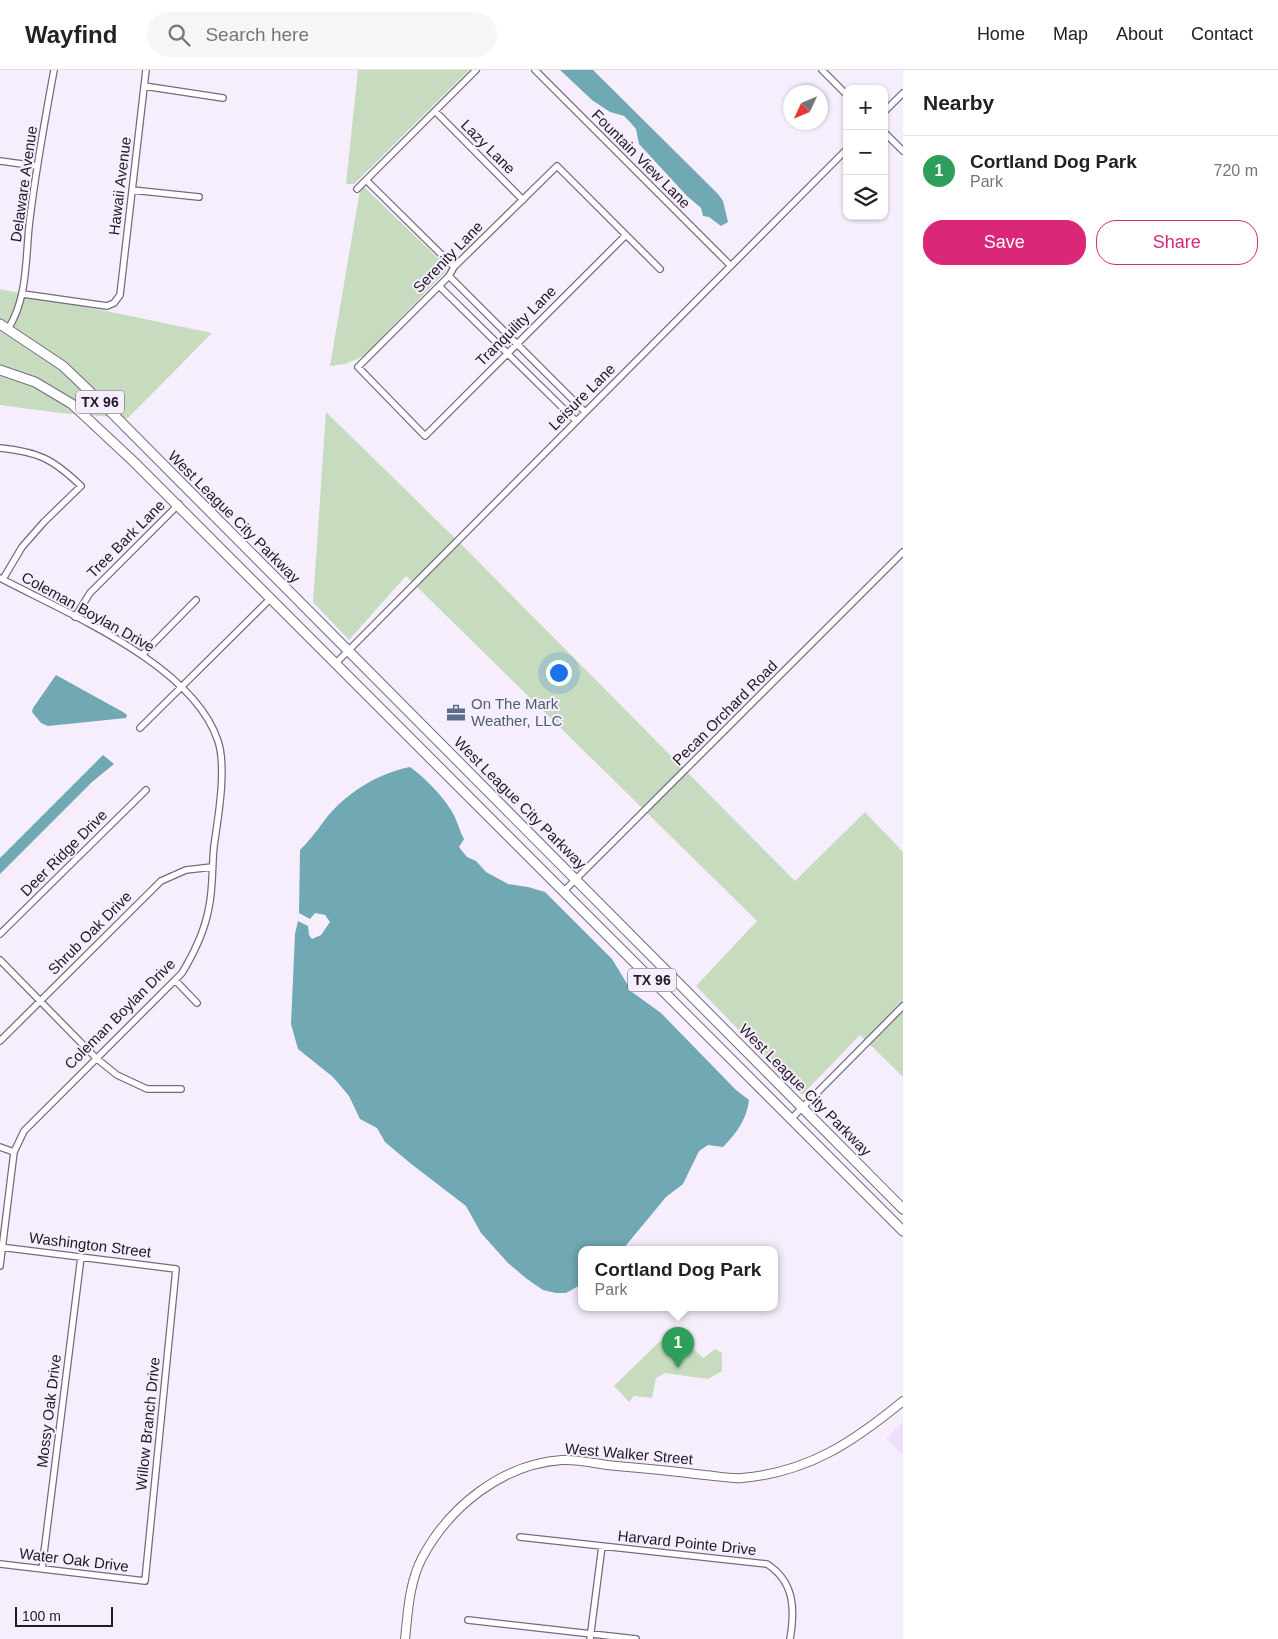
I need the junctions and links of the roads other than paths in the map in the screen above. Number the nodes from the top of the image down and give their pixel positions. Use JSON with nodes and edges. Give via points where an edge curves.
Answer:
{"nodes":[{"id":1,"x":54,"y":70,"type":"edge"},
{"id":2,"x":146,"y":70,"type":"edge"},
{"id":3,"x":476,"y":70,"type":"edge"},
{"id":4,"x":535,"y":70,"type":"edge"},
{"id":5,"x":822,"y":70,"type":"edge"},
{"id":6,"x":144,"y":86,"type":"junction"},
{"id":7,"x":843,"y":91,"type":"edge"},
{"id":8,"x":903,"y":93,"type":"edge"},
{"id":9,"x":224,"y":98,"type":"dead end"},
{"id":10,"x":888,"y":108,"type":"edge"},
{"id":11,"x":435,"y":111,"type":"junction"},
{"id":12,"x":888,"y":136,"type":"edge"},
{"id":13,"x":903,"y":151,"type":"edge"},
{"id":14,"x":843,"y":153,"type":"edge"},
{"id":15,"x":0,"y":161,"type":"edge"},
{"id":16,"x":37,"y":166,"type":"junction"},
{"id":17,"x":366,"y":180,"type":"junction"},
{"id":18,"x":358,"y":189,"type":"dead end"},
{"id":19,"x":132,"y":190,"type":"junction"},
{"id":20,"x":199,"y":198,"type":"dead end"},
{"id":21,"x":523,"y":200,"type":"junction"},
{"id":22,"x":626,"y":235,"type":"junction"},
{"id":23,"x":731,"y":266,"type":"junction"},
{"id":24,"x":454,"y":267,"type":"junction"},
{"id":25,"x":660,"y":269,"type":"dead end"},
{"id":26,"x":449,"y":276,"type":"junction"},
{"id":27,"x":439,"y":286,"type":"junction"},
{"id":28,"x":23,"y":294,"type":"junction"},
{"id":29,"x":4,"y":326,"type":"edge"},
{"id":30,"x":516,"y":344,"type":"junction"},
{"id":31,"x":507,"y":353,"type":"junction"},
{"id":32,"x":0,"y":370,"type":"edge"},
{"id":33,"x":585,"y":412,"type":"junction"},
{"id":34,"x":576,"y":421,"type":"junction"},
{"id":35,"x":425,"y":436,"type":"joint"},
{"id":36,"x":0,"y":448,"type":"edge"},
{"id":37,"x":190,"y":492,"type":"junction"},
{"id":38,"x":179,"y":504,"type":"junction"},
{"id":39,"x":903,"y":552,"type":"edge"},
{"id":40,"x":2,"y":579,"type":"edge"},
{"id":41,"x":271,"y":598,"type":"junction"},
{"id":42,"x":196,"y":600,"type":"dead end"},
{"id":43,"x":75,"y":617,"type":"junction"},
{"id":44,"x":347,"y":651,"type":"junction"},
{"id":45,"x":142,"y":655,"type":"junction"},
{"id":46,"x":336,"y":663,"type":"junction"},
{"id":47,"x":180,"y":687,"type":"junction"},
{"id":48,"x":140,"y":728,"type":"dead end"},
{"id":49,"x":146,"y":790,"type":"dead end"},
{"id":50,"x":212,"y":868,"type":"junction"},
{"id":51,"x":576,"y":879,"type":"junction"},
{"id":52,"x":564,"y":891,"type":"junction"},
{"id":53,"x":0,"y":934,"type":"edge"},
{"id":54,"x":0,"y":960,"type":"edge"},
{"id":55,"x":175,"y":980,"type":"junction"},
{"id":56,"x":40,"y":1001,"type":"junction"},
{"id":57,"x":197,"y":1003,"type":"dead end"},
{"id":58,"x":903,"y":1006,"type":"edge"},
{"id":59,"x":0,"y":1041,"type":"edge"},
{"id":60,"x":96,"y":1058,"type":"junction"},
{"id":61,"x":181,"y":1089,"type":"dead end"},
{"id":62,"x":802,"y":1107,"type":"junction"},
{"id":63,"x":791,"y":1119,"type":"junction"},
{"id":64,"x":0,"y":1147,"type":"edge"},
{"id":65,"x":14,"y":1152,"type":"junction"},
{"id":66,"x":903,"y":1209,"type":"edge"},
{"id":67,"x":903,"y":1231,"type":"edge"},
{"id":68,"x":1,"y":1247,"type":"edge"},
{"id":69,"x":81,"y":1257,"type":"junction"},
{"id":70,"x":0,"y":1266,"type":"edge"},
{"id":71,"x":176,"y":1268,"type":"joint"},
{"id":72,"x":903,"y":1401,"type":"edge"},
{"id":73,"x":520,"y":1537,"type":"dead end"},
{"id":74,"x":602,"y":1546,"type":"junction"},
{"id":75,"x":0,"y":1564,"type":"edge"},
{"id":76,"x":42,"y":1569,"type":"junction"},
{"id":77,"x":145,"y":1581,"type":"joint"},
{"id":78,"x":468,"y":1620,"type":"dead end"},
{"id":79,"x":591,"y":1636,"type":"edge"},
{"id":80,"x":405,"y":1639,"type":"edge"},
{"id":81,"x":636,"y":1639,"type":"edge"},
{"id":82,"x":790,"y":1639,"type":"edge"}],
"edges":[{"from":1,"to":16,"type":"street","name":"Delaware Avenue"},
{"from":2,"to":6,"type":"street","name":"Hawaii Avenue"},
{"from":3,"to":11,"type":"street"},
{"from":4,"to":23,"type":"street","name":"Fountain View Lane"},
{"from":5,"to":7,"type":"street"},
{"from":6,"to":9,"type":"street"},
{"from":6,"to":19,"type":"street","name":"Hawaii Avenue"},
{"from":8,"to":10,"type":"street"},
{"from":11,"to":17,"type":"street"},
{"from":11,"to":21,"type":"street","name":"Lazy Lane"},
{"from":12,"to":13,"type":"street"},
{"from":14,"to":23,"type":"street","name":"Leisure Lane"},
{"from":15,"to":16,"type":"street"},
{"from":16,"to":28,"type":"street","name":"Delaware Avenue"},
{"from":17,"to":18,"type":"street"},
{"from":17,"to":24,"type":"street"},
{"from":19,"to":20,"type":"street"},
{"from":19,"to":28,"type":"street","name":"Hawaii Avenue","via":[[120,295],[114,303],[107,306]]},
{"from":21,"to":22,"type":"street","name":"Serenity Lane","via":[[557,166]]},
{"from":21,"to":24,"type":"street","name":"Serenity Lane"},
{"from":22,"to":25,"type":"street"},
{"from":22,"to":30,"type":"street","name":"Tranquility Lane"},
{"from":23,"to":33,"type":"street","name":"Leisure Lane"},
{"from":24,"to":26,"type":"street","name":"Serenity Lane"},
{"from":26,"to":27,"type":"street","name":"Serenity Lane"},
{"from":26,"to":30,"type":"street"},
{"from":27,"to":31,"type":"street"},
{"from":27,"to":35,"type":"street","name":"Serenity Lane","via":[[358,367]]},
{"from":28,"to":29,"type":"street","name":"Delaware Avenue","via":[[17,315]]},
{"from":29,"to":37,"type":"main road","name":"West League City Parkway","number":"TX 96","via":[[63,366]]},
{"from":30,"to":31,"type":"street","name":"Tranquility Lane"},
{"from":30,"to":33,"type":"street"},
{"from":31,"to":34,"type":"street"},
{"from":31,"to":35,"type":"street","name":"Tranquility Lane"},
{"from":32,"to":38,"type":"main road","name":"West League City Parkway","number":"TX 96","via":[[35,382],[72,404]]},
{"from":33,"to":34,"type":"street","name":"Leisure Lane"},
{"from":34,"to":44,"type":"street","name":"Leisure Lane"},
{"from":36,"to":40,"type":"street","via":[[36,453],[61,466],[81,486],[22,547]]},
{"from":37,"to":38,"type":"main road"},
{"from":37,"to":44,"type":"main road","name":"West League City Parkway","number":"TX 96"},
{"from":38,"to":41,"type":"main road","name":"West League City Parkway","number":"TX 96"},
{"from":38,"to":43,"type":"street","name":"Tree Bark Lane","via":[[90,593]]},
{"from":39,"to":51,"type":"street","name":"Pecan Orchard Road"},
{"from":40,"to":43,"type":"street","name":"Coleman Boylan Drive"},
{"from":41,"to":46,"type":"main road","name":"West League City Parkway","number":"TX 96"},
{"from":41,"to":47,"type":"street"},
{"from":42,"to":45,"type":"street"},
{"from":43,"to":45,"type":"street","name":"Coleman Boylan Drive"},
{"from":44,"to":46,"type":"street","name":"Leisure Lane"},
{"from":44,"to":51,"type":"main road","name":"West League City Parkway","number":"TX 96"},
{"from":45,"to":47,"type":"street","name":"Coleman Boylan Drive"},
{"from":46,"to":52,"type":"main road","name":"West League City Parkway","number":"TX 96"},
{"from":47,"to":48,"type":"street"},
{"from":47,"to":50,"type":"street","name":"Coleman Boylan Drive","via":[[208,720],[218,741],[221,770]]},
{"from":49,"to":53,"type":"street","name":"Deer Ridge Drive"},
{"from":50,"to":55,"type":"street","name":"Coleman Boylan Drive","via":[[210,906],[196,949]]},
{"from":50,"to":56,"type":"street","name":"Shrub Oak Drive","via":[[186,870],[161,881]]},
{"from":51,"to":52,"type":"street","name":"Pecan Orchard Road"},
{"from":51,"to":62,"type":"main road","name":"West League City Parkway","number":"TX 96"},
{"from":52,"to":63,"type":"main road","name":"West League City Parkway","number":"TX 96"},
{"from":54,"to":56,"type":"street"},
{"from":55,"to":57,"type":"street"},
{"from":55,"to":60,"type":"street","name":"Coleman Boylan Drive"},
{"from":56,"to":59,"type":"street","name":"Shrub Oak Drive"},
{"from":56,"to":60,"type":"street"},
{"from":58,"to":62,"type":"street"},
{"from":60,"to":61,"type":"street","via":[[117,1075],[147,1089]]},
{"from":60,"to":65,"type":"street","name":"Coleman Boylan Drive","via":[[37,1116],[24,1131]]},
{"from":62,"to":63,"type":"street"},
{"from":62,"to":66,"type":"main road","name":"West League City Parkway","number":"TX 96"},
{"from":63,"to":67,"type":"main road","name":"West League City Parkway","number":"TX 96"},
{"from":64,"to":65,"type":"street"},
{"from":65,"to":68,"type":"street","name":"Coleman Boylan Drive"},
{"from":68,"to":69,"type":"street","name":"Washington Street"},
{"from":68,"to":70,"type":"street","name":"Coleman Boylan Drive"},
{"from":69,"to":71,"type":"street","name":"Washington Street"},
{"from":69,"to":76,"type":"street","name":"Mossy Oak Drive"},
{"from":71,"to":77,"type":"street","name":"Willow Branch Drive"},
{"from":72,"to":80,"type":"street","name":"West Walker Street","via":[[857,1438],[793,1468],[742,1478],[562,1460],[526,1467],[496,1481],[469,1499],[444,1524],[422,1559],[410,1596]]},
{"from":73,"to":74,"type":"street","name":"Harvard Pointe Drive"},
{"from":74,"to":79,"type":"street"},
{"from":74,"to":82,"type":"street","name":"Harvard Pointe Drive","via":[[767,1564],[776,1570],[793,1600]]},
{"from":75,"to":76,"type":"street","name":"Water Oak Drive"},
{"from":76,"to":77,"type":"street","name":"Water Oak Drive"},
{"from":78,"to":79,"type":"street"},
{"from":79,"to":81,"type":"street"}]}
